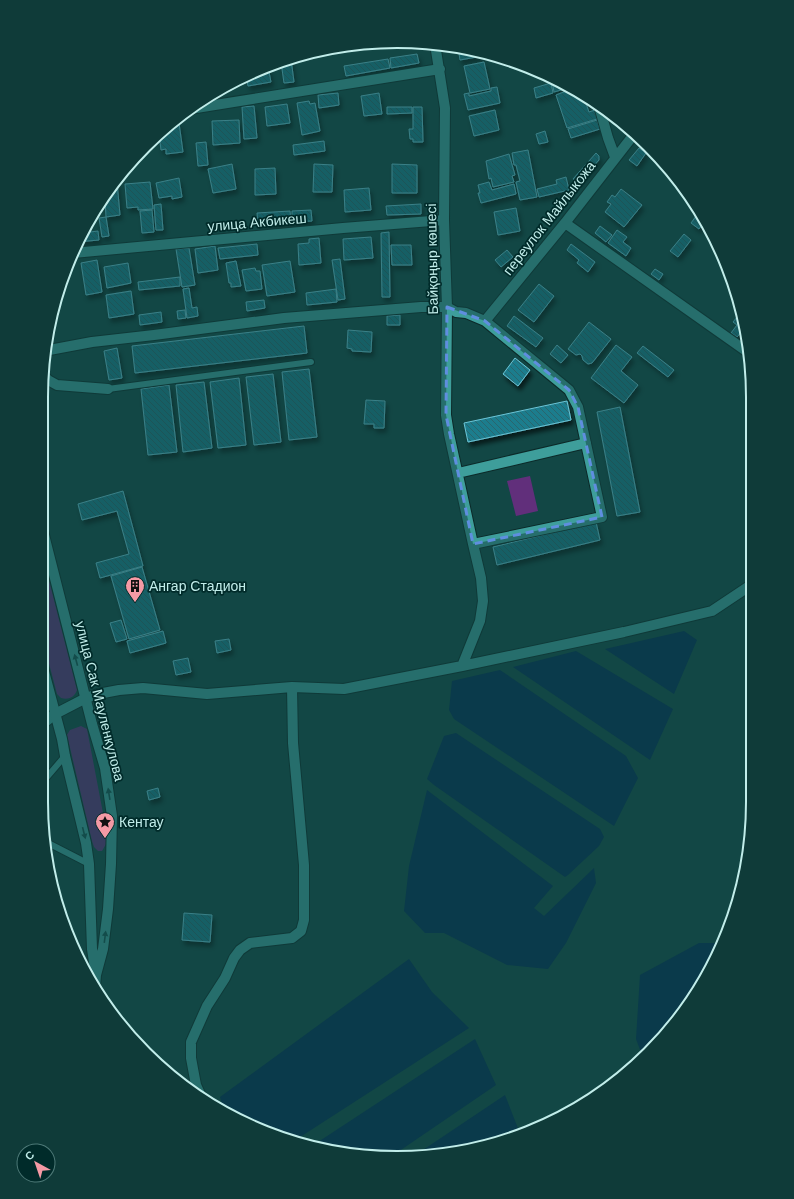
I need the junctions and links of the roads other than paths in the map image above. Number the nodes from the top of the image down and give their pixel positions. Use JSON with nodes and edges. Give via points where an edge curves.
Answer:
{"nodes":[{"id":1,"x":437,"y":50,"type":"edge"},
{"id":2,"x":440,"y":69,"type":"junction"},
{"id":3,"x":203,"y":107,"type":"edge"},
{"id":4,"x":601,"y":115,"type":"edge"},
{"id":5,"x":630,"y":138,"type":"edge"},
{"id":6,"x":615,"y":157,"type":"junction"},
{"id":7,"x":444,"y":220,"type":"junction"},
{"id":8,"x":565,"y":223,"type":"junction"},
{"id":9,"x":80,"y":252,"type":"edge"},
{"id":10,"x":447,"y":308,"type":"junction"},
{"id":11,"x":485,"y":321,"type":"junction"},
{"id":12,"x":743,"y":348,"type":"edge"},
{"id":13,"x":51,"y":350,"type":"edge"},
{"id":14,"x":311,"y":362,"type":"dead end"},
{"id":15,"x":49,"y":380,"type":"edge"},
{"id":16,"x":108,"y":389,"type":"joint"},
{"id":17,"x":586,"y":443,"type":"junction"},
{"id":18,"x":458,"y":473,"type":"junction"},
{"id":19,"x":473,"y":544,"type":"junction"},
{"id":20,"x":48,"y":550,"type":"edge"},
{"id":21,"x":746,"y":588,"type":"edge"},
{"id":22,"x":462,"y":666,"type":"junction"},
{"id":23,"x":48,"y":687,"type":"edge"},
{"id":24,"x":292,"y":687,"type":"junction"},
{"id":25,"x":86,"y":698,"type":"junction"},
{"id":26,"x":55,"y":714,"type":"junction"},
{"id":27,"x":48,"y":720,"type":"edge"},
{"id":28,"x":65,"y":756,"type":"junction"},
{"id":29,"x":48,"y":776,"type":"edge"},
{"id":30,"x":51,"y":844,"type":"edge"},
{"id":31,"x":89,"y":864,"type":"junction"},
{"id":32,"x":96,"y":975,"type":"joint"},
{"id":33,"x":197,"y":1088,"type":"edge"}],
"edges":[{"from":1,"to":2,"type":"street","name":"Байқоңыр көшесі"},
{"from":2,"to":3,"type":"street"},
{"from":2,"to":7,"type":"street","name":"Байқоңыр көшесі","via":[[444,108]]},
{"from":4,"to":6,"type":"street"},
{"from":5,"to":6,"type":"street","name":"переулок Майлыкожа"},
{"from":6,"to":8,"type":"street","name":"переулок Майлыкожа"},
{"from":7,"to":9,"type":"street","name":"улица Акбикеш"},
{"from":7,"to":10,"type":"street","name":"Байқоңыр көшесі"},
{"from":8,"to":11,"type":"street","name":"переулок Майлыкожа"},
{"from":8,"to":12,"type":"street"},
{"from":10,"to":11,"type":"street"},
{"from":10,"to":13,"type":"street","via":[[421,307],[284,318],[92,342]]},
{"from":10,"to":18,"type":"street","name":"Байқоңыр көшесі","via":[[446,415]]},
{"from":11,"to":17,"type":"street","via":[[569,390],[578,407]]},
{"from":14,"to":16,"type":"lane"},
{"from":15,"to":16,"type":"street","via":[[57,385]]},
{"from":17,"to":18,"type":"street"},
{"from":17,"to":19,"type":"street","via":[[602,517]]},
{"from":18,"to":19,"type":"street","name":"Байқоңыр көшесі"},
{"from":19,"to":22,"type":"street","name":"Байқоңыр көшесі","via":[[481,578],[483,601],[480,621]]},
{"from":25,"to":20,"type":"street","name":"улица Сак Мауленкулова","one_way":true},
{"from":21,"to":22,"type":"street","via":[[712,610],[624,632]]},
{"from":22,"to":24,"type":"street","via":[[344,689]]},
{"from":23,"to":26,"type":"street","name":"улица Сак Мауленкулова"},
{"from":24,"to":25,"type":"street","via":[[207,694],[143,688],[119,690]]},
{"from":24,"to":33,"type":"street","via":[[293,743],[304,865],[304,920],[301,931],[292,938],[250,943],[234,958],[207,1006],[191,1042],[191,1058]]},
{"from":25,"to":26,"type":"street"},
{"from":32,"to":25,"type":"street","name":"улица Сак Мауленкулова","one_way":true,"via":[[103,949],[108,909],[112,816],[105,768]]},
{"from":26,"to":27,"type":"street"},
{"from":26,"to":28,"type":"street","name":"улица Сак Мауленкулова"},
{"from":28,"to":29,"type":"lane"},
{"from":28,"to":31,"type":"street","name":"улица Сак Мауленкулова","one_way":true},
{"from":30,"to":31,"type":"lane"},
{"from":31,"to":32,"type":"street","name":"улица Сак Мауленкулова","via":[[92,949]]}]}
